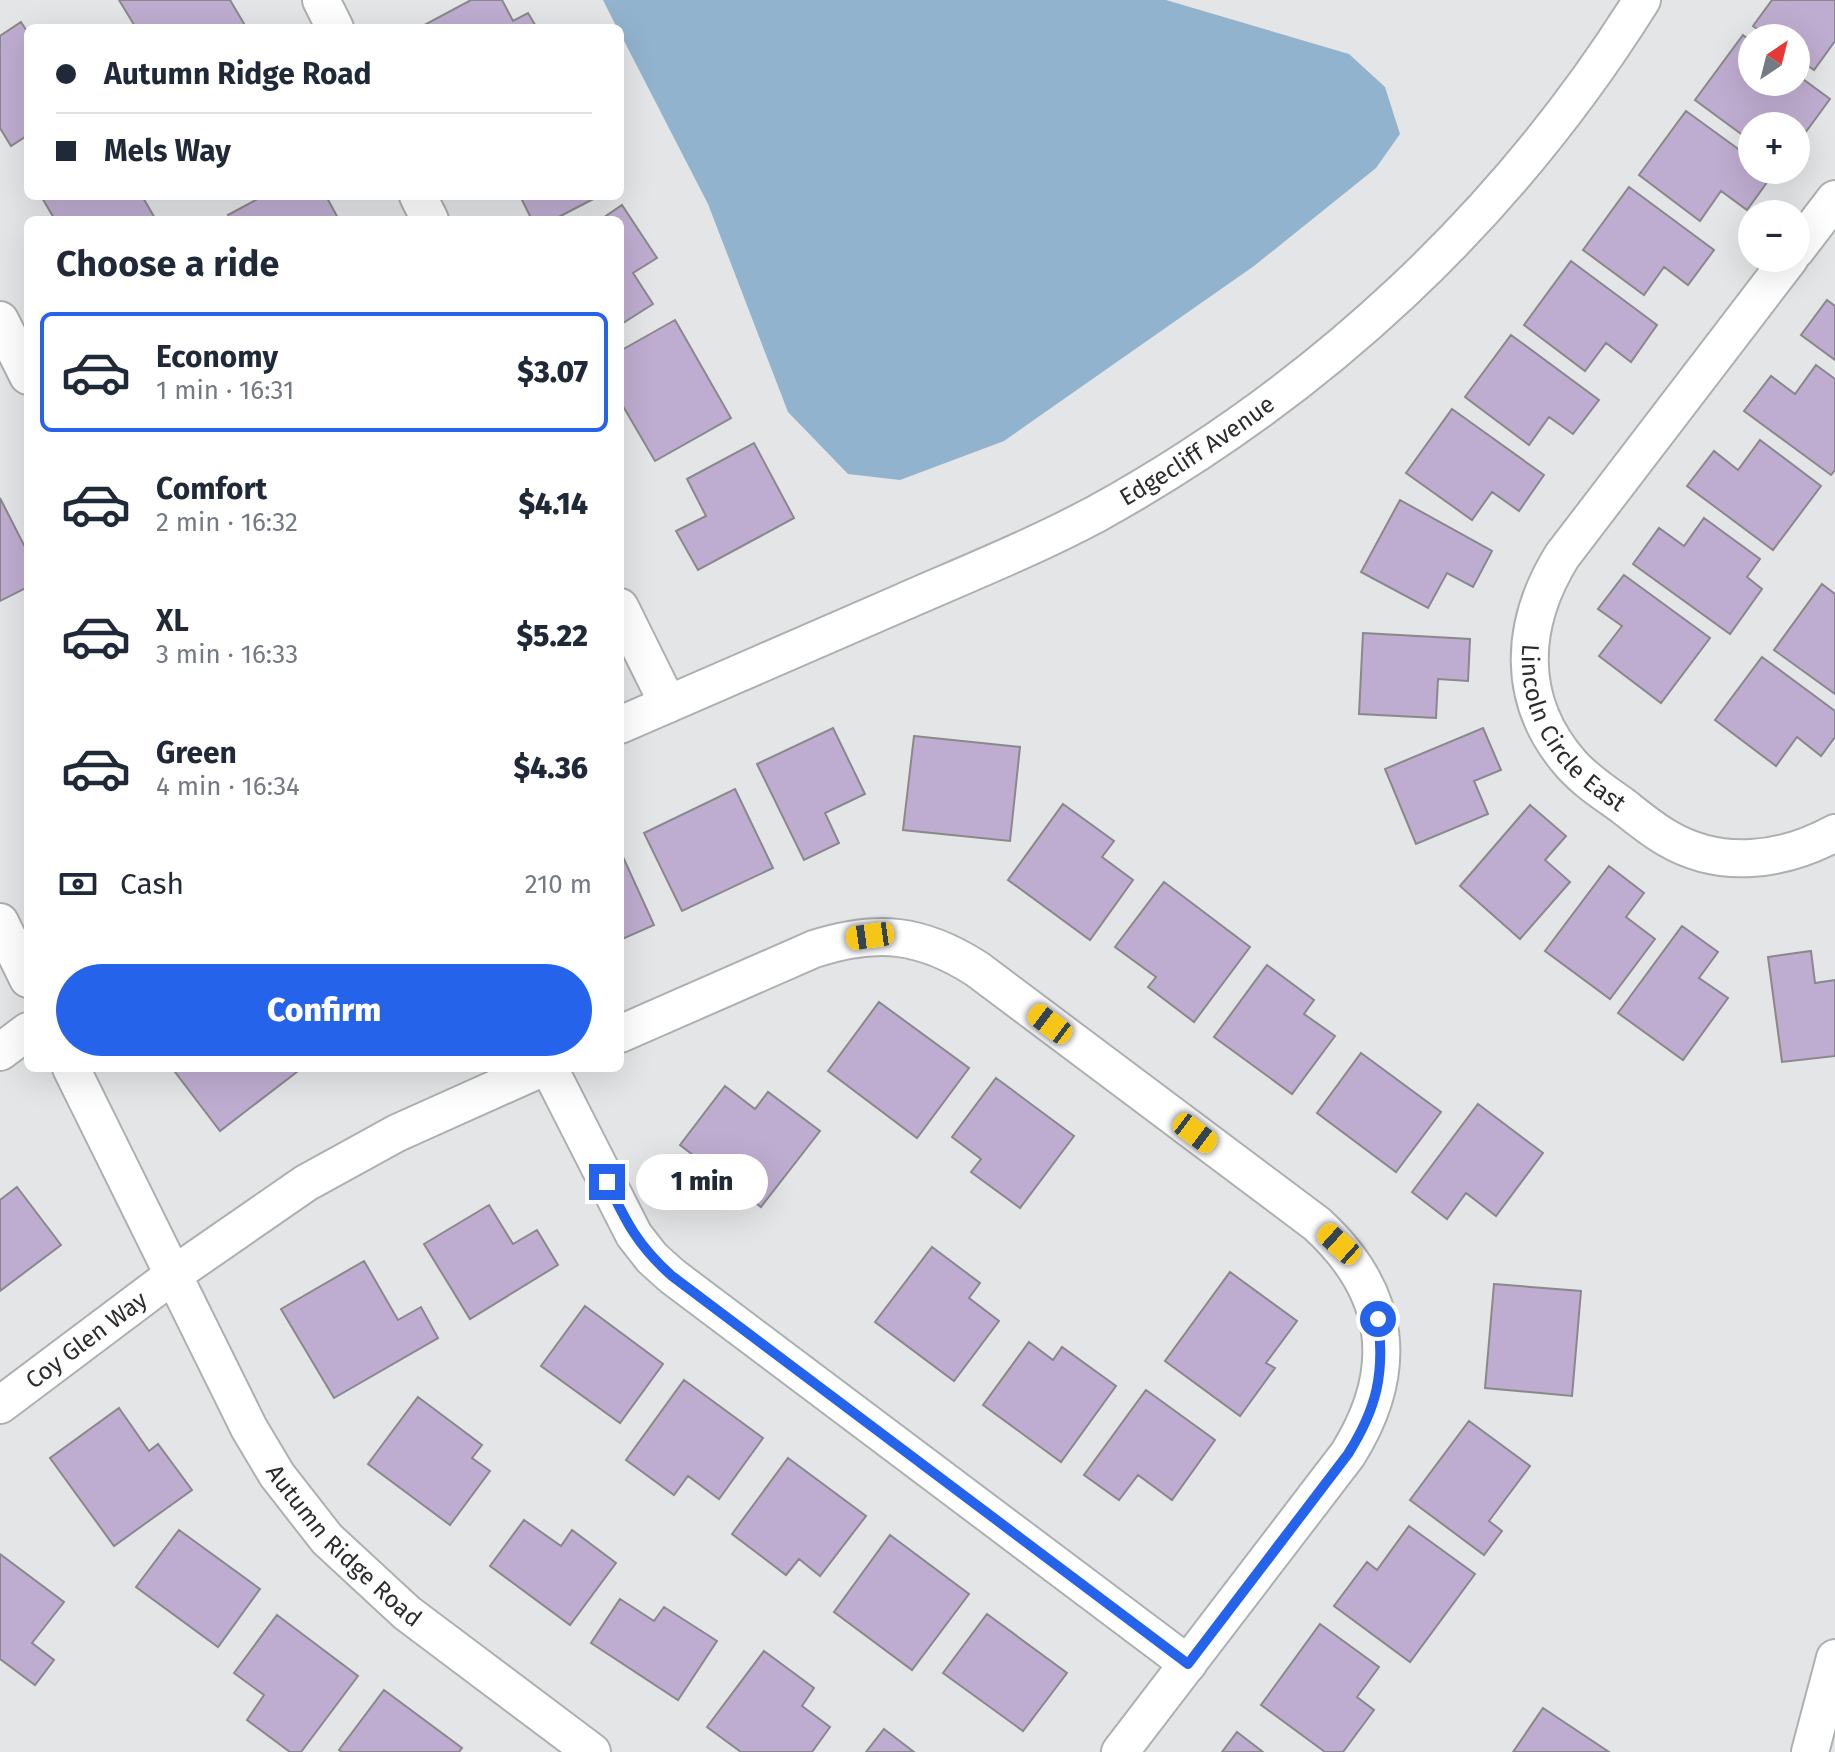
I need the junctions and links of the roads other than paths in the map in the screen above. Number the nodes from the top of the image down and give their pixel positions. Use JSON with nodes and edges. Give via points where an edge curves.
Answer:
{"nodes":[{"id":1,"x":321,"y":0,"type":"edge"},
{"id":2,"x":1642,"y":0,"type":"edge"},
{"id":3,"x":333,"y":24,"type":"edge"},
{"id":4,"x":1835,"y":199,"type":"edge"},
{"id":5,"x":1810,"y":232,"type":"edge"},
{"id":6,"x":1779,"y":272,"type":"edge"},
{"id":7,"x":0,"y":320,"type":"edge"},
{"id":8,"x":24,"y":368,"type":"edge"},
{"id":9,"x":624,"y":615,"type":"edge"},
{"id":10,"x":668,"y":704,"type":"junction"},
{"id":11,"x":624,"y":723,"type":"edge"},
{"id":12,"x":1835,"y":833,"type":"edge"},
{"id":13,"x":0,"y":922,"type":"edge"},
{"id":14,"x":24,"y":971,"type":"edge"},
{"id":15,"x":624,"y":1032,"type":"edge"},
{"id":16,"x":24,"y":1034,"type":"edge"},
{"id":17,"x":0,"y":1052,"type":"edge"},
{"id":18,"x":73,"y":1072,"type":"edge"},
{"id":19,"x":533,"y":1072,"type":"edge"},
{"id":20,"x":551,"y":1072,"type":"edge"},
{"id":21,"x":173,"y":1275,"type":"junction"},
{"id":22,"x":0,"y":1405,"type":"edge"},
{"id":23,"x":1835,"y":1658,"type":"edge"},
{"id":24,"x":1188,"y":1664,"type":"junction"},
{"id":25,"x":592,"y":1752,"type":"edge"},
{"id":26,"x":1120,"y":1752,"type":"edge"},
{"id":27,"x":1810,"y":1752,"type":"edge"}],
"edges":[{"from":1,"to":3,"type":"street"},
{"from":2,"to":10,"type":"street","name":"Edgecliff Avenue","via":[[1545,140],[1471,225],[1306,377],[1191,458],[1094,515]]},
{"from":4,"to":5,"type":"street"},
{"from":6,"to":12,"type":"street","name":"Lincoln Circle East","via":[[1562,556],[1537,606],[1529,662],[1533,690],[1554,742],[1593,785],[1667,839],[1707,854],[1749,860],[1805,849]]},
{"from":7,"to":8,"type":"street"},
{"from":9,"to":10,"type":"street"},
{"from":10,"to":11,"type":"street","name":"Edgecliff Avenue"},
{"from":13,"to":14,"type":"street"},
{"from":15,"to":24,"type":"street","via":[[842,940],[885,937],[927,943],[977,969],[1339,1244],[1369,1292],[1378,1319],[1381,1376],[1374,1403],[1348,1454]]},
{"from":16,"to":17,"type":"street"},
{"from":18,"to":21,"type":"street","name":"Autumn Ridge Road"},
{"from":19,"to":21,"type":"street","via":[[397,1133],[306,1183]]},
{"from":20,"to":24,"type":"street","via":[[634,1235],[652,1258]]},
{"from":21,"to":22,"type":"street","name":"Coy Glen Way"},
{"from":21,"to":25,"type":"street","name":"Autumn Ridge Road","via":[[249,1428],[277,1475],[327,1539],[407,1613]]},
{"from":23,"to":27,"type":"street"},
{"from":24,"to":26,"type":"street"}]}
